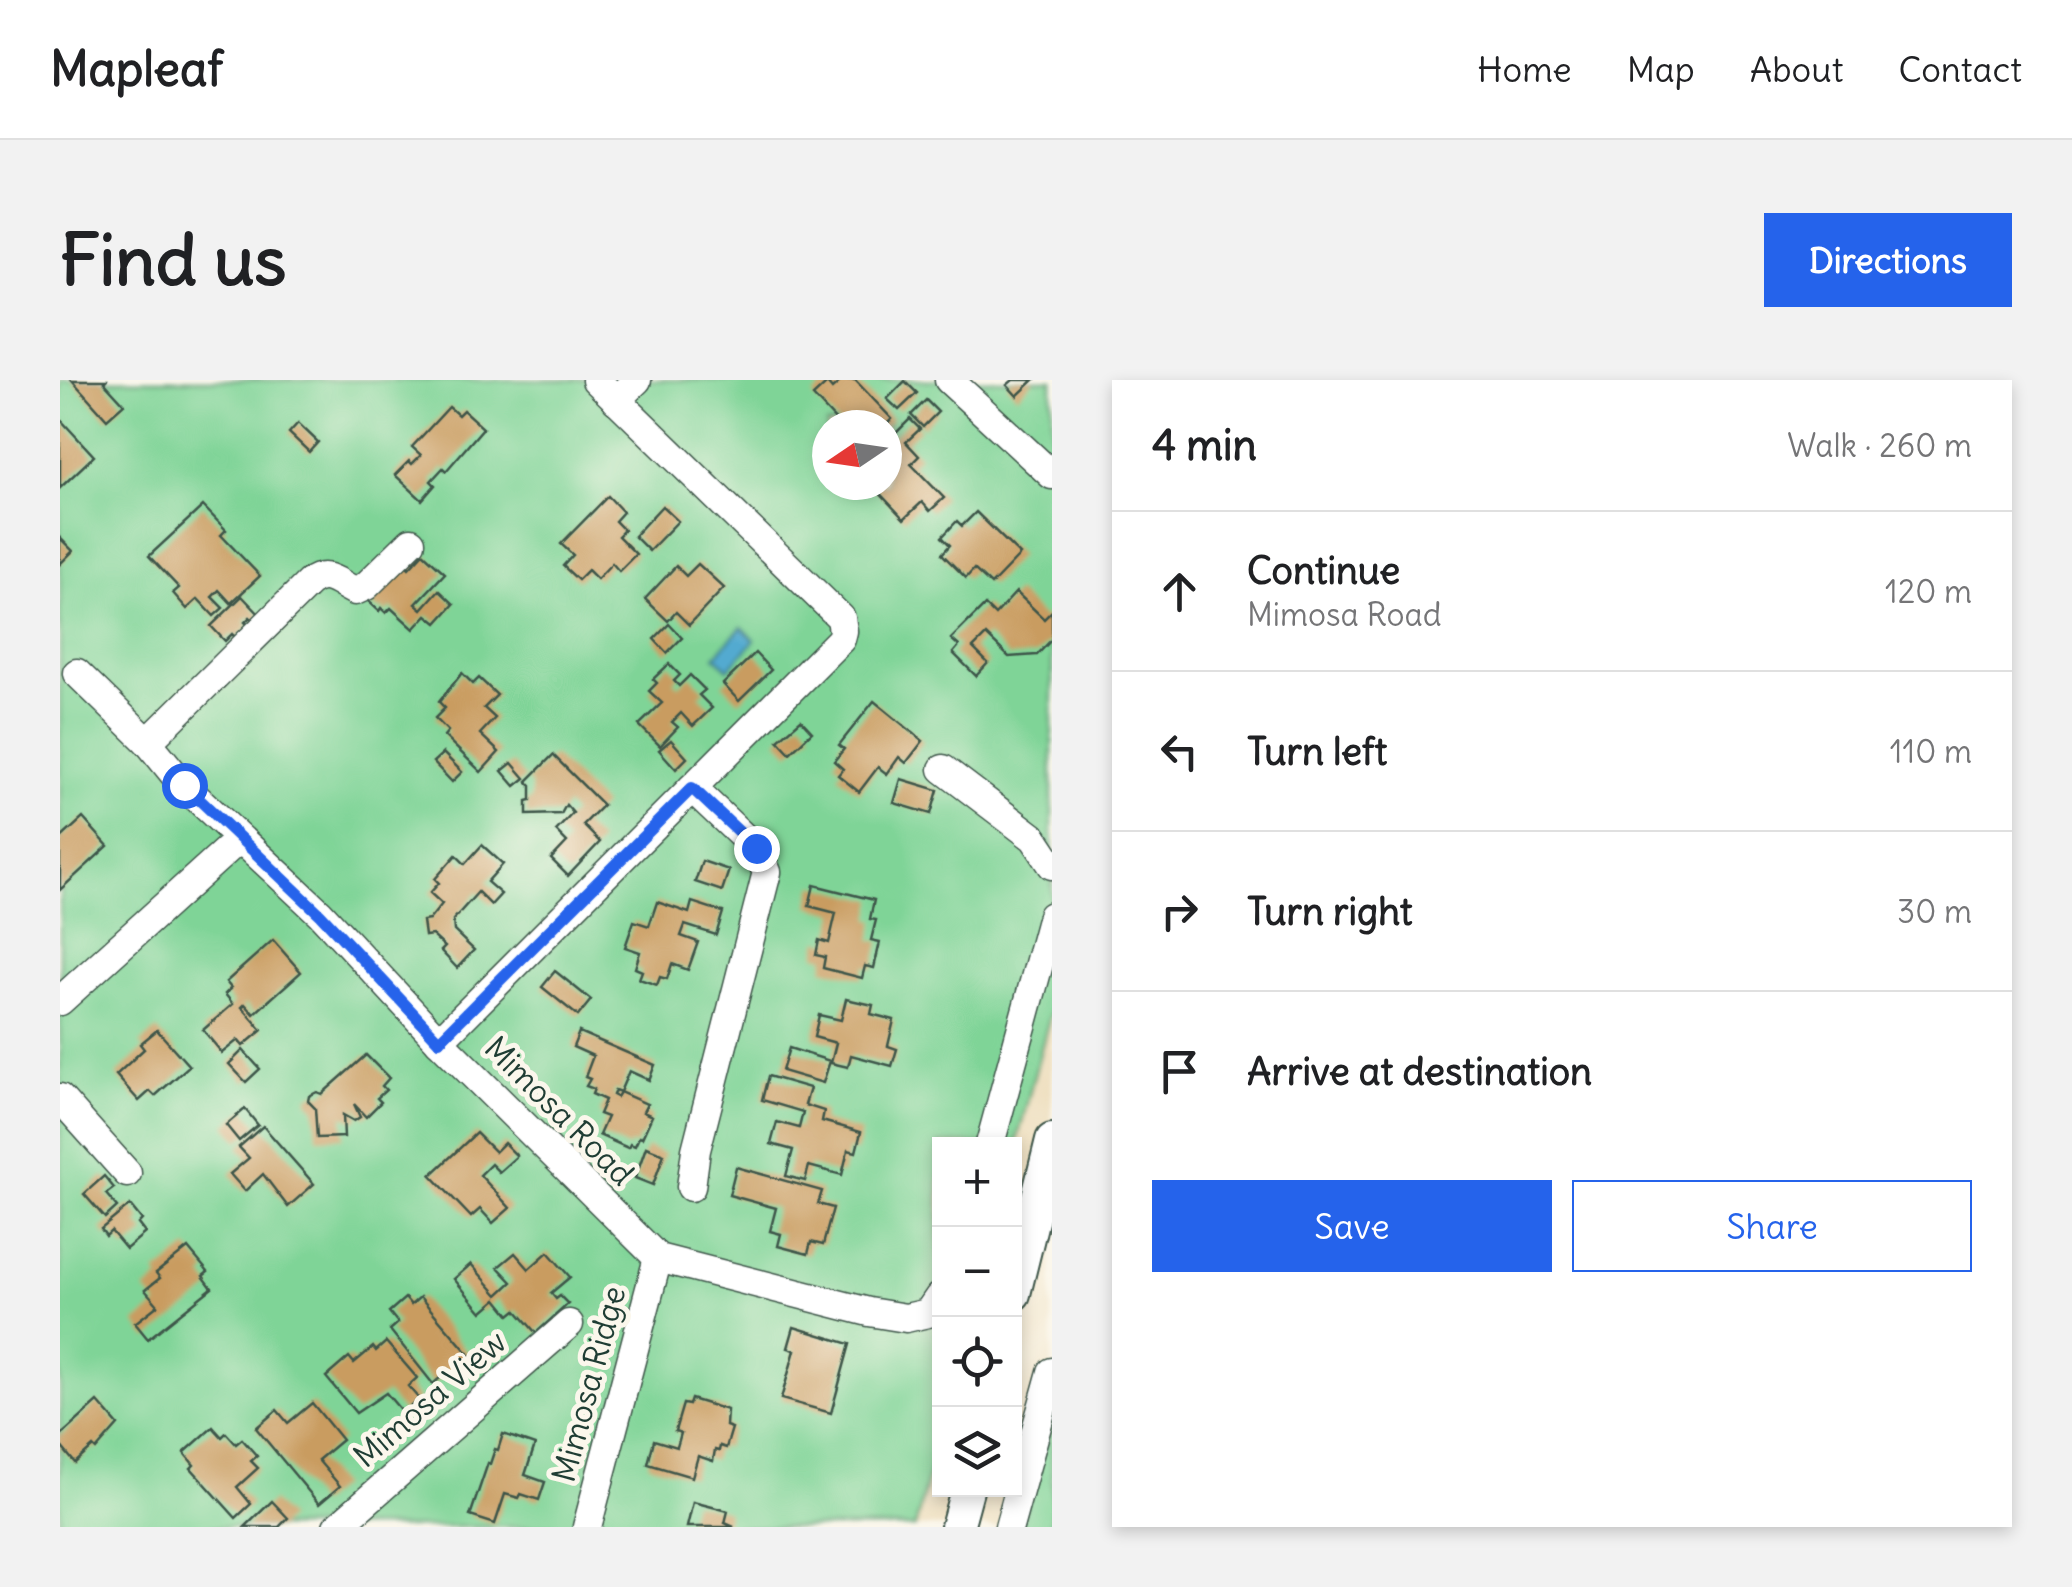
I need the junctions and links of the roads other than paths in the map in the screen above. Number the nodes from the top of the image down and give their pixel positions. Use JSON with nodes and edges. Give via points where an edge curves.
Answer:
{"nodes":[{"id":1,"x":596,"y":380,"type":"edge"},
{"id":2,"x":637,"y":380,"type":"edge"},
{"id":3,"x":949,"y":380,"type":"edge"},
{"id":4,"x":616,"y":400,"type":"junction"},
{"id":5,"x":1052,"y":476,"type":"edge"},
{"id":6,"x":411,"y":542,"type":"dead end"},
{"id":7,"x":77,"y":672,"type":"dead end"},
{"id":8,"x":148,"y":742,"type":"junction"},
{"id":9,"x":943,"y":768,"type":"dead end"},
{"id":10,"x":692,"y":788,"type":"junction"},
{"id":11,"x":239,"y":839,"type":"junction"},
{"id":12,"x":1052,"y":865,"type":"edge"},
{"id":13,"x":1052,"y":916,"type":"edge"},
{"id":14,"x":60,"y":1000,"type":"edge"},
{"id":15,"x":439,"y":1041,"type":"junction"},
{"id":16,"x":60,"y":1098,"type":"edge"},
{"id":17,"x":992,"y":1137,"type":"edge"},
{"id":18,"x":1052,"y":1140,"type":"edge"},
{"id":19,"x":126,"y":1173,"type":"dead end"},
{"id":20,"x":691,"y":1187,"type":"dead end"},
{"id":21,"x":658,"y":1258,"type":"junction"},
{"id":22,"x":1022,"y":1262,"type":"edge"},
{"id":23,"x":932,"y":1308,"type":"edge"},
{"id":24,"x":569,"y":1324,"type":"dead end"},
{"id":25,"x":1052,"y":1372,"type":"edge"},
{"id":26,"x":965,"y":1497,"type":"edge"},
{"id":27,"x":337,"y":1527,"type":"edge"},
{"id":28,"x":587,"y":1527,"type":"edge"},
{"id":29,"x":958,"y":1527,"type":"edge"},
{"id":30,"x":1009,"y":1527,"type":"edge"}],
"edges":[{"from":1,"to":4,"type":"street"},
{"from":2,"to":4,"type":"street"},
{"from":3,"to":5,"type":"street"},
{"from":4,"to":10,"type":"street","via":[[841,618],[841,639]]},
{"from":6,"to":8,"type":"street","via":[[355,591],[328,576],[308,583]]},
{"from":7,"to":8,"type":"street","name":"Mimosa Road"},
{"from":8,"to":11,"type":"street","name":"Mimosa Road"},
{"from":9,"to":12,"type":"street","via":[[1034,838]]},
{"from":10,"to":15,"type":"street"},
{"from":10,"to":20,"type":"street","via":[[756,848],[766,872]]},
{"from":11,"to":14,"type":"street"},
{"from":11,"to":15,"type":"street","name":"Mimosa Road"},
{"from":13,"to":17,"type":"street"},
{"from":15,"to":21,"type":"street","name":"Mimosa Road"},
{"from":16,"to":19,"type":"street"},
{"from":18,"to":22,"type":"main road"},
{"from":21,"to":23,"type":"street","via":[[869,1312],[906,1318]]},
{"from":21,"to":28,"type":"street","name":"Mimosa Ridge"},
{"from":24,"to":27,"type":"street","name":"Mimosa View"},
{"from":25,"to":30,"type":"street"},
{"from":26,"to":29,"type":"main road"}]}
